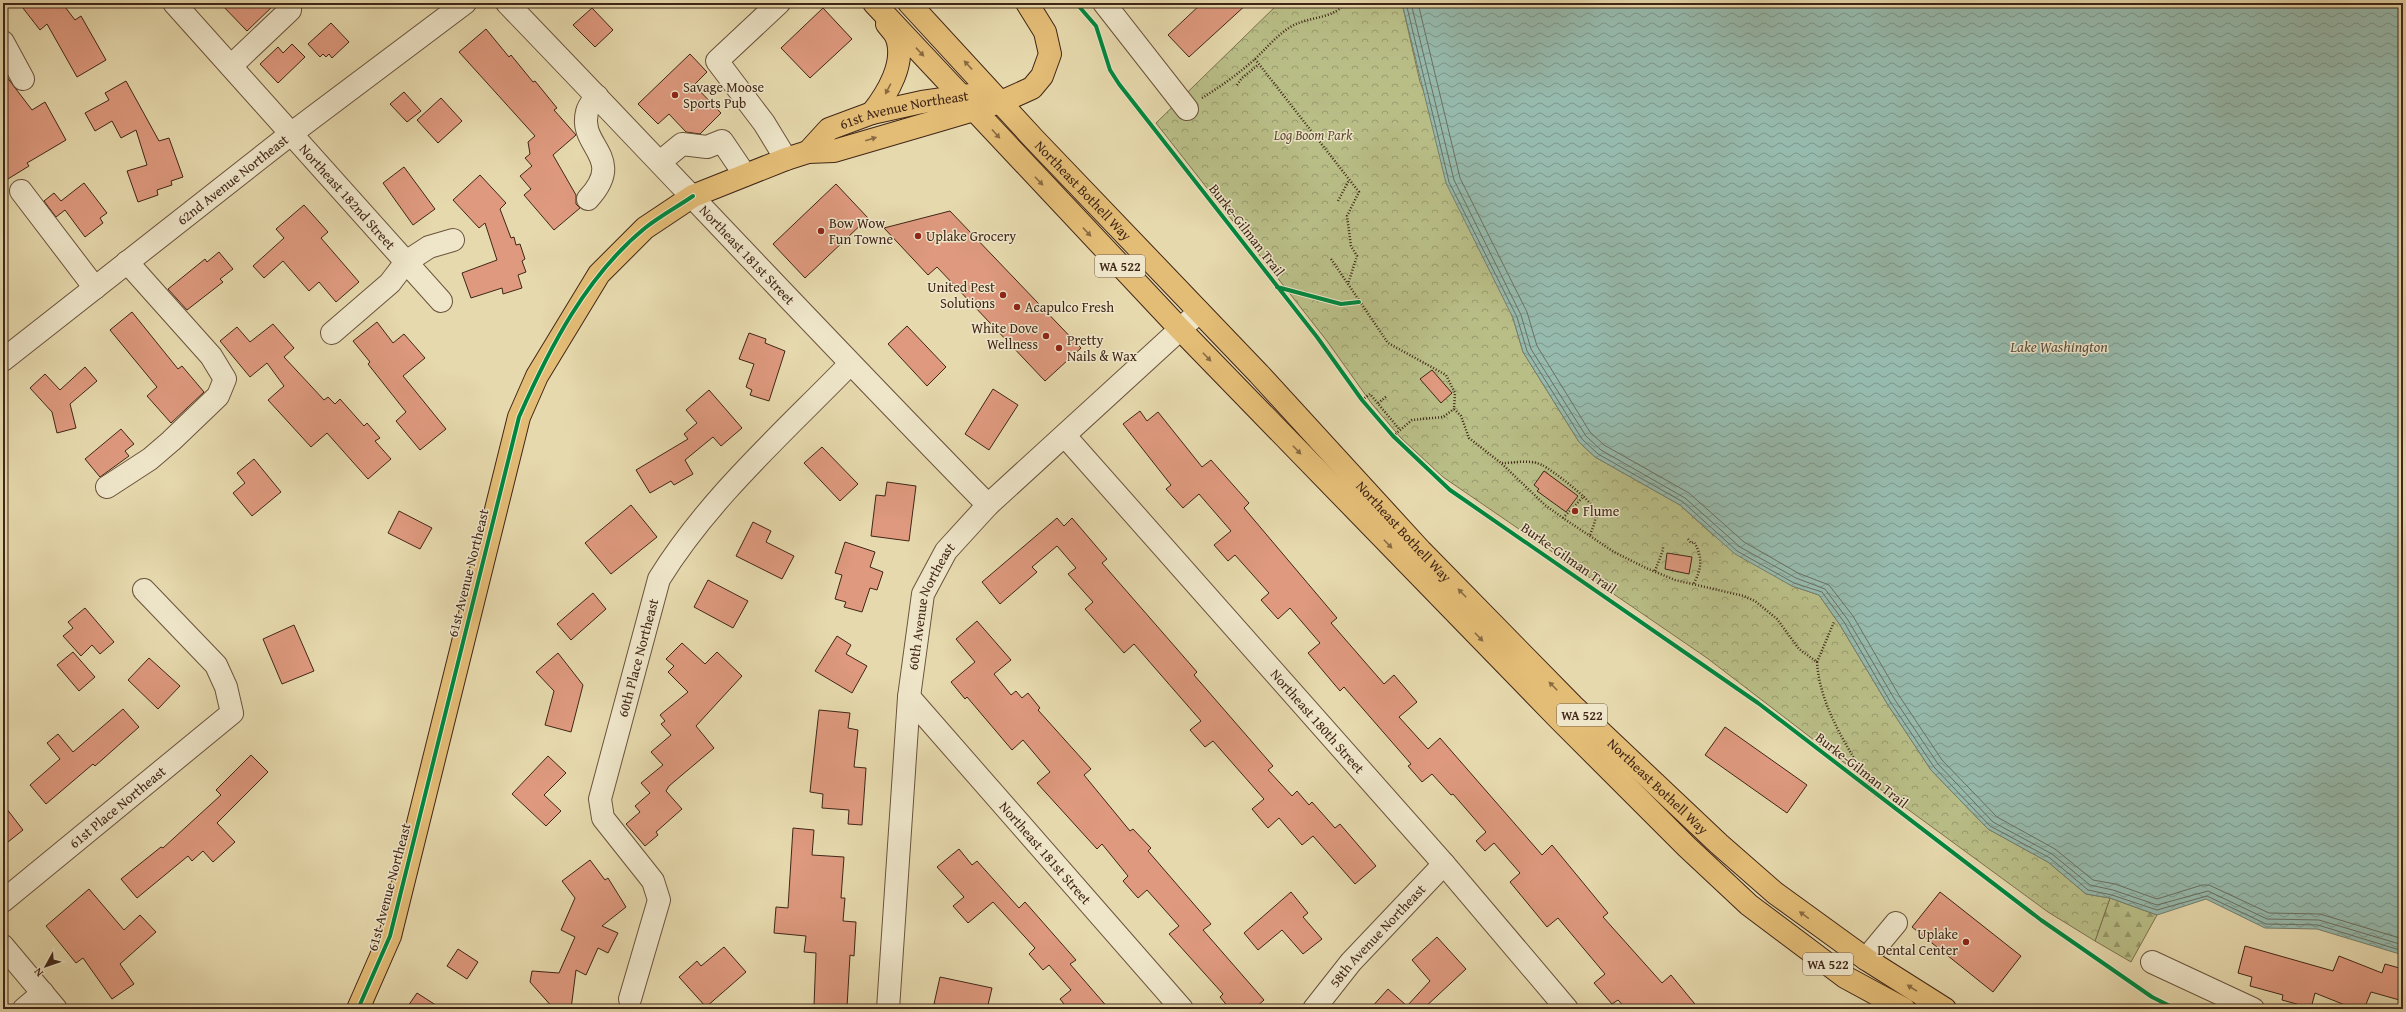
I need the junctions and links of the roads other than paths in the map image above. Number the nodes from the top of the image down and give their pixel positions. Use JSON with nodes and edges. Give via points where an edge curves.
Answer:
{"nodes":[{"id":1,"x":174,"y":3,"type":"edge"},
{"id":2,"x":290,"y":3,"type":"edge"},
{"id":3,"x":465,"y":3,"type":"edge"},
{"id":4,"x":508,"y":3,"type":"edge"},
{"id":5,"x":779,"y":3,"type":"edge"},
{"id":6,"x":874,"y":3,"type":"edge"},
{"id":7,"x":909,"y":3,"type":"edge"},
{"id":8,"x":1027,"y":3,"type":"edge"},
{"id":9,"x":1104,"y":3,"type":"edge"},
{"id":10,"x":3,"y":42,"type":"edge"},
{"id":11,"x":231,"y":66,"type":"junction"},
{"id":12,"x":23,"y":79,"type":"dead end"},
{"id":13,"x":597,"y":96,"type":"junction"},
{"id":14,"x":998,"y":98,"type":"junction"},
{"id":15,"x":967,"y":103,"type":"junction"},
{"id":16,"x":1192,"y":104,"type":"road end"},
{"id":17,"x":872,"y":113,"type":"junction"},
{"id":18,"x":292,"y":133,"type":"junction"},
{"id":19,"x":808,"y":152,"type":"junction"},
{"id":20,"x":786,"y":159,"type":"junction"},
{"id":21,"x":660,"y":162,"type":"junction"},
{"id":22,"x":744,"y":175,"type":"junction"},
{"id":23,"x":21,"y":191,"type":"dead end"},
{"id":24,"x":693,"y":196,"type":"junction"},
{"id":25,"x":588,"y":199,"type":"dead end"},
{"id":26,"x":453,"y":240,"type":"dead end"},
{"id":27,"x":127,"y":262,"type":"junction"},
{"id":28,"x":406,"y":262,"type":"junction"},
{"id":29,"x":95,"y":288,"type":"junction"},
{"id":30,"x":441,"y":301,"type":"dead end"},
{"id":31,"x":1199,"y":312,"type":"junction"},
{"id":32,"x":1180,"y":329,"type":"junction"},
{"id":33,"x":332,"y":333,"type":"dead end"},
{"id":34,"x":3,"y":360,"type":"edge"},
{"id":35,"x":850,"y":364,"type":"junction"},
{"id":36,"x":1065,"y":436,"type":"junction"},
{"id":37,"x":107,"y":487,"type":"dead end"},
{"id":38,"x":988,"y":505,"type":"junction"},
{"id":39,"x":144,"y":590,"type":"dead end"},
{"id":40,"x":909,"y":697,"type":"junction"},
{"id":41,"x":1444,"y":864,"type":"junction"},
{"id":42,"x":3,"y":901,"type":"edge"},
{"id":43,"x":1896,"y":922,"type":"dead end"},
{"id":44,"x":3,"y":946,"type":"edge"},
{"id":45,"x":1866,"y":959,"type":"junction"},
{"id":46,"x":2152,"y":962,"type":"dead end"},
{"id":47,"x":630,"y":999,"type":"dead end"},
{"id":48,"x":50,"y":1001,"type":"edge"},
{"id":49,"x":24,"y":1009,"type":"edge"},
{"id":50,"x":358,"y":1009,"type":"edge"},
{"id":51,"x":888,"y":1009,"type":"edge"},
{"id":52,"x":1182,"y":1009,"type":"edge"},
{"id":53,"x":1314,"y":1009,"type":"edge"},
{"id":54,"x":1567,"y":1009,"type":"edge"},
{"id":55,"x":1904,"y":1009,"type":"edge"},
{"id":56,"x":1944,"y":1009,"type":"edge"},
{"id":57,"x":2253,"y":1009,"type":"edge"}],
"edges":[{"from":1,"to":11,"type":"street","name":"Northeast 182nd Street"},
{"from":2,"to":11,"type":"street","via":[[290,10]]},
{"from":3,"to":18,"type":"street","name":"62nd Avenue Northeast"},
{"from":4,"to":13,"type":"street","name":"Northeast 181st Street"},
{"from":5,"to":20,"type":"street","via":[[717,61],[764,123]]},
{"from":6,"to":15,"type":"main road","name":"Northeast Bothell Way","number":"WA 522","one_way":true},
{"from":6,"to":17,"type":"main road","one_way":true,"via":[[897,37],[898,56],[890,87]]},
{"from":14,"to":7,"type":"main road","name":"Northeast Bothell Way","number":"WA 522","one_way":true},
{"from":8,"to":14,"type":"main road","name":"61st Avenue Northeast","via":[[1045,32],[1050,54],[1042,76],[1033,86]]},
{"from":9,"to":16,"type":"street"},
{"from":10,"to":12,"type":"street"},
{"from":11,"to":18,"type":"street","name":"Northeast 182nd Street"},
{"from":13,"to":21,"type":"street","name":"Northeast 181st Street"},
{"from":13,"to":25,"type":"street","via":[[587,110],[586,122],[600,154],[602,178],[599,187]]},
{"from":14,"to":15,"type":"main road","name":"61st Avenue Northeast"},
{"from":14,"to":31,"type":"main road","name":"Northeast Bothell Way","number":"WA 522"},
{"from":15,"to":17,"type":"main road","name":"61st Avenue Northeast"},
{"from":19,"to":15,"type":"main road","name":"61st Avenue Northeast","one_way":true,"via":[[834,151]]},
{"from":15,"to":32,"type":"main road","name":"Northeast Bothell Way","number":"WA 522","one_way":true},
{"from":17,"to":19,"type":"main road","name":"61st Avenue Northeast","via":[[829,129]]},
{"from":18,"to":27,"type":"street","name":"62nd Avenue Northeast"},
{"from":18,"to":28,"type":"street","name":"Northeast 182nd Street"},
{"from":19,"to":20,"type":"main road","name":"61st Avenue Northeast"},
{"from":20,"to":22,"type":"main road","name":"61st Avenue Northeast"},
{"from":21,"to":22,"type":"street","via":[[682,144],[707,147],[722,141]]},
{"from":21,"to":24,"type":"street","name":"Northeast 181st Street"},
{"from":22,"to":24,"type":"main road","name":"61st Avenue Northeast"},
{"from":23,"to":29,"type":"street"},
{"from":24,"to":35,"type":"street","name":"Northeast 181st Street"},
{"from":24,"to":50,"type":"main road","name":"61st Avenue Northeast","via":[[645,228],[599,274],[537,376],[519,417],[390,936]]},
{"from":26,"to":28,"type":"street","via":[[429,248]]},
{"from":27,"to":29,"type":"street","name":"62nd Avenue Northeast"},
{"from":27,"to":37,"type":"street","via":[[211,356],[225,379],[218,396],[171,441],[150,459]]},
{"from":28,"to":30,"type":"street","name":"Northeast 182nd Street"},
{"from":28,"to":33,"type":"street","via":[[390,283]]},
{"from":29,"to":34,"type":"street","name":"62nd Avenue Northeast"},
{"from":31,"to":32,"type":"street","name":"60th Avenue Northeast"},
{"from":45,"to":31,"type":"main road","name":"Northeast Bothell Way","number":"WA 522","one_way":true,"via":[[1775,893],[1573,706],[1421,551]]},
{"from":32,"to":36,"type":"street","name":"60th Avenue Northeast"},
{"from":32,"to":55,"type":"main road","name":"Northeast Bothell Way","number":"WA 522","one_way":true,"via":[[1558,718],[1749,905],[1845,977]]},
{"from":35,"to":38,"type":"street","name":"Northeast 181st Street"},
{"from":35,"to":47,"type":"street","name":"60th Place Northeast","via":[[703,516],[659,579],[600,799],[603,818],[653,881],[659,900]]},
{"from":36,"to":38,"type":"street","name":"60th Avenue Northeast"},
{"from":36,"to":41,"type":"street","name":"Northeast 180th Street"},
{"from":38,"to":40,"type":"street","name":"60th Avenue Northeast","via":[[946,551],[923,594]]},
{"from":39,"to":42,"type":"street","name":"61st Place Northeast","via":[[216,665],[226,687],[232,713]]},
{"from":40,"to":51,"type":"street","name":"60th Avenue Northeast"},
{"from":40,"to":52,"type":"street","name":"Northeast 181st Street"},
{"from":41,"to":53,"type":"street","name":"58th Avenue Northeast","via":[[1351,962]]},
{"from":41,"to":54,"type":"street","name":"Northeast 180th Street"},
{"from":43,"to":45,"type":"street"},
{"from":44,"to":48,"type":"street"},
{"from":56,"to":45,"type":"main road","name":"Northeast Bothell Way","number":"WA 522","one_way":true},
{"from":46,"to":57,"type":"street"},
{"from":48,"to":49,"type":"street"}]}
